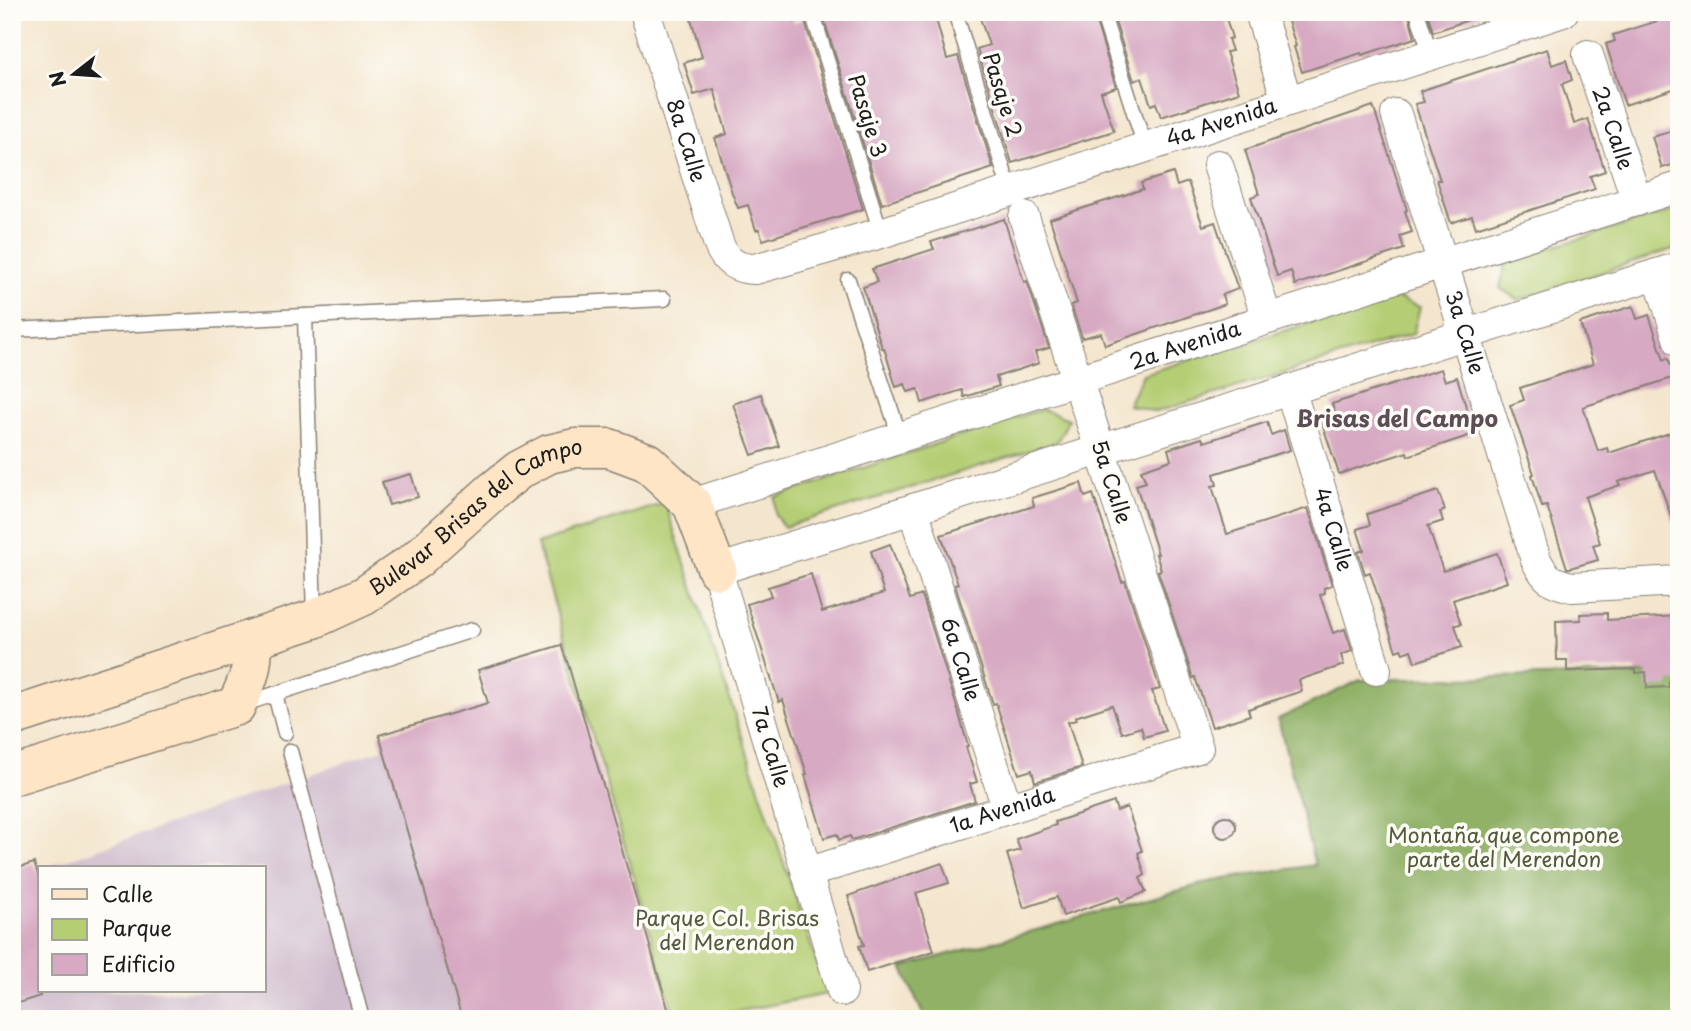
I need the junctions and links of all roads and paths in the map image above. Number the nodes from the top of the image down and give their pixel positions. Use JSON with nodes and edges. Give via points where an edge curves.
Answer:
{"nodes":[{"id":1,"x":645,"y":12,"type":"edge"},
{"id":2,"x":812,"y":12,"type":"edge"},
{"id":3,"x":955,"y":12,"type":"edge"},
{"id":4,"x":1102,"y":12,"type":"edge"},
{"id":5,"x":1260,"y":12,"type":"edge"},
{"id":6,"x":1417,"y":12,"type":"edge"},
{"id":7,"x":1563,"y":12,"type":"edge"},
{"id":8,"x":1431,"y":55,"type":"junction"},
{"id":9,"x":1588,"y":55,"type":"dead end"},
{"id":10,"x":1287,"y":101,"type":"junction"},
{"id":11,"x":1396,"y":114,"type":"dead end"},
{"id":12,"x":1145,"y":147,"type":"junction"},
{"id":13,"x":1218,"y":165,"type":"dead end"},
{"id":14,"x":1679,"y":187,"type":"edge"},
{"id":15,"x":1637,"y":201,"type":"junction"},
{"id":16,"x":1017,"y":204,"type":"junction"},
{"id":17,"x":881,"y":233,"type":"junction"},
{"id":18,"x":1442,"y":263,"type":"junction"},
{"id":19,"x":732,"y":264,"type":"joint"},
{"id":20,"x":1668,"y":270,"type":"edge"},
{"id":21,"x":848,"y":280,"type":"dead end"},
{"id":22,"x":664,"y":299,"type":"dead end"},
{"id":23,"x":305,"y":316,"type":"junction"},
{"id":24,"x":1267,"y":319,"type":"junction"},
{"id":25,"x":12,"y":330,"type":"edge"},
{"id":26,"x":1465,"y":334,"type":"junction"},
{"id":27,"x":1679,"y":341,"type":"edge"},
{"id":28,"x":1077,"y":380,"type":"junction"},
{"id":29,"x":1290,"y":389,"type":"junction"},
{"id":30,"x":900,"y":437,"type":"junction"},
{"id":31,"x":1100,"y":449,"type":"junction"},
{"id":32,"x":692,"y":504,"type":"junction"},
{"id":33,"x":913,"y":509,"type":"junction"},
{"id":34,"x":717,"y":570,"type":"junction"},
{"id":35,"x":1679,"y":581,"type":"edge"},
{"id":36,"x":314,"y":619,"type":"junction"},
{"id":37,"x":472,"y":631,"type":"dead end"},
{"id":38,"x":253,"y":639,"type":"junction"},
{"id":39,"x":1376,"y":670,"type":"dead end"},
{"id":40,"x":275,"y":694,"type":"junction"},
{"id":41,"x":236,"y":706,"type":"junction"},
{"id":42,"x":12,"y":717,"type":"edge"},
{"id":43,"x":285,"y":733,"type":"dead end"},
{"id":44,"x":1198,"y":748,"type":"joint"},
{"id":45,"x":290,"y":751,"type":"dead end"},
{"id":46,"x":12,"y":776,"type":"edge"},
{"id":47,"x":1007,"y":808,"type":"junction"},
{"id":48,"x":807,"y":873,"type":"junction"},
{"id":49,"x":842,"y":991,"type":"dead end"},
{"id":50,"x":362,"y":1019,"type":"edge"}],
"edges":[{"from":1,"to":19,"type":"street","name":"8a Calle","via":[[719,245]]},
{"from":2,"to":17,"type":"lane","name":"Pasaje 3"},
{"from":3,"to":16,"type":"lane","name":"Pasaje 2"},
{"from":4,"to":12,"type":"lane"},
{"from":5,"to":10,"type":"street"},
{"from":6,"to":8,"type":"lane"},
{"from":7,"to":8,"type":"street","name":"4a Avenida"},
{"from":8,"to":10,"type":"street","name":"4a Avenida"},
{"from":9,"to":15,"type":"street","name":"2a Calle"},
{"from":10,"to":12,"type":"street","name":"4a Avenida"},
{"from":11,"to":18,"type":"street","name":"3a Calle"},
{"from":12,"to":16,"type":"street","name":"4a Avenida"},
{"from":13,"to":24,"type":"street"},
{"from":14,"to":15,"type":"street","name":"2a Avenida"},
{"from":15,"to":18,"type":"street","name":"2a Avenida"},
{"from":16,"to":17,"type":"street","name":"4a Avenida"},
{"from":16,"to":28,"type":"street","name":"5a Calle"},
{"from":17,"to":19,"type":"street","name":"4a Avenida","via":[[755,270]]},
{"from":18,"to":24,"type":"street","name":"2a Avenida"},
{"from":18,"to":26,"type":"street","name":"3a Calle"},
{"from":20,"to":26,"type":"street"},
{"from":20,"to":27,"type":"street"},
{"from":21,"to":30,"type":"lane"},
{"from":22,"to":23,"type":"lane"},
{"from":23,"to":25,"type":"lane"},
{"from":23,"to":36,"type":"lane"},
{"from":24,"to":28,"type":"street","name":"2a Avenida"},
{"from":26,"to":29,"type":"street"},
{"from":26,"to":35,"type":"street","name":"3a Calle","via":[[1544,575],[1572,587]]},
{"from":28,"to":30,"type":"street","name":"2a Avenida"},
{"from":28,"to":31,"type":"street","name":"5a Calle"},
{"from":29,"to":31,"type":"street"},
{"from":29,"to":39,"type":"street","name":"4a Calle"},
{"from":30,"to":32,"type":"street","name":"2a Avenida"},
{"from":31,"to":33,"type":"street"},
{"from":31,"to":44,"type":"street","name":"5a Calle"},
{"from":32,"to":34,"type":"street","name":"7a Calle"},
{"from":32,"to":36,"type":"street","name":"Bulevar Brisas del Campo","via":[[647,462],[609,447],[549,454],[502,483],[416,560],[364,596]]},
{"from":33,"to":34,"type":"street"},
{"from":33,"to":47,"type":"street","name":"6a Calle"},
{"from":34,"to":48,"type":"street","name":"7a Calle"},
{"from":36,"to":38,"type":"street","name":"Bulevar Brisas del Campo"},
{"from":37,"to":40,"type":"lane"},
{"from":38,"to":41,"type":"street","via":[[248,680]]},
{"from":38,"to":42,"type":"street","name":"Bulevar Brisas del Campo"},
{"from":40,"to":41,"type":"lane"},
{"from":40,"to":43,"type":"lane"},
{"from":41,"to":46,"type":"street"},
{"from":44,"to":47,"type":"street","name":"1a Avenida"},
{"from":45,"to":50,"type":"lane"},
{"from":47,"to":48,"type":"street","name":"1a Avenida"},
{"from":48,"to":49,"type":"street","name":"7a Calle"}]}
